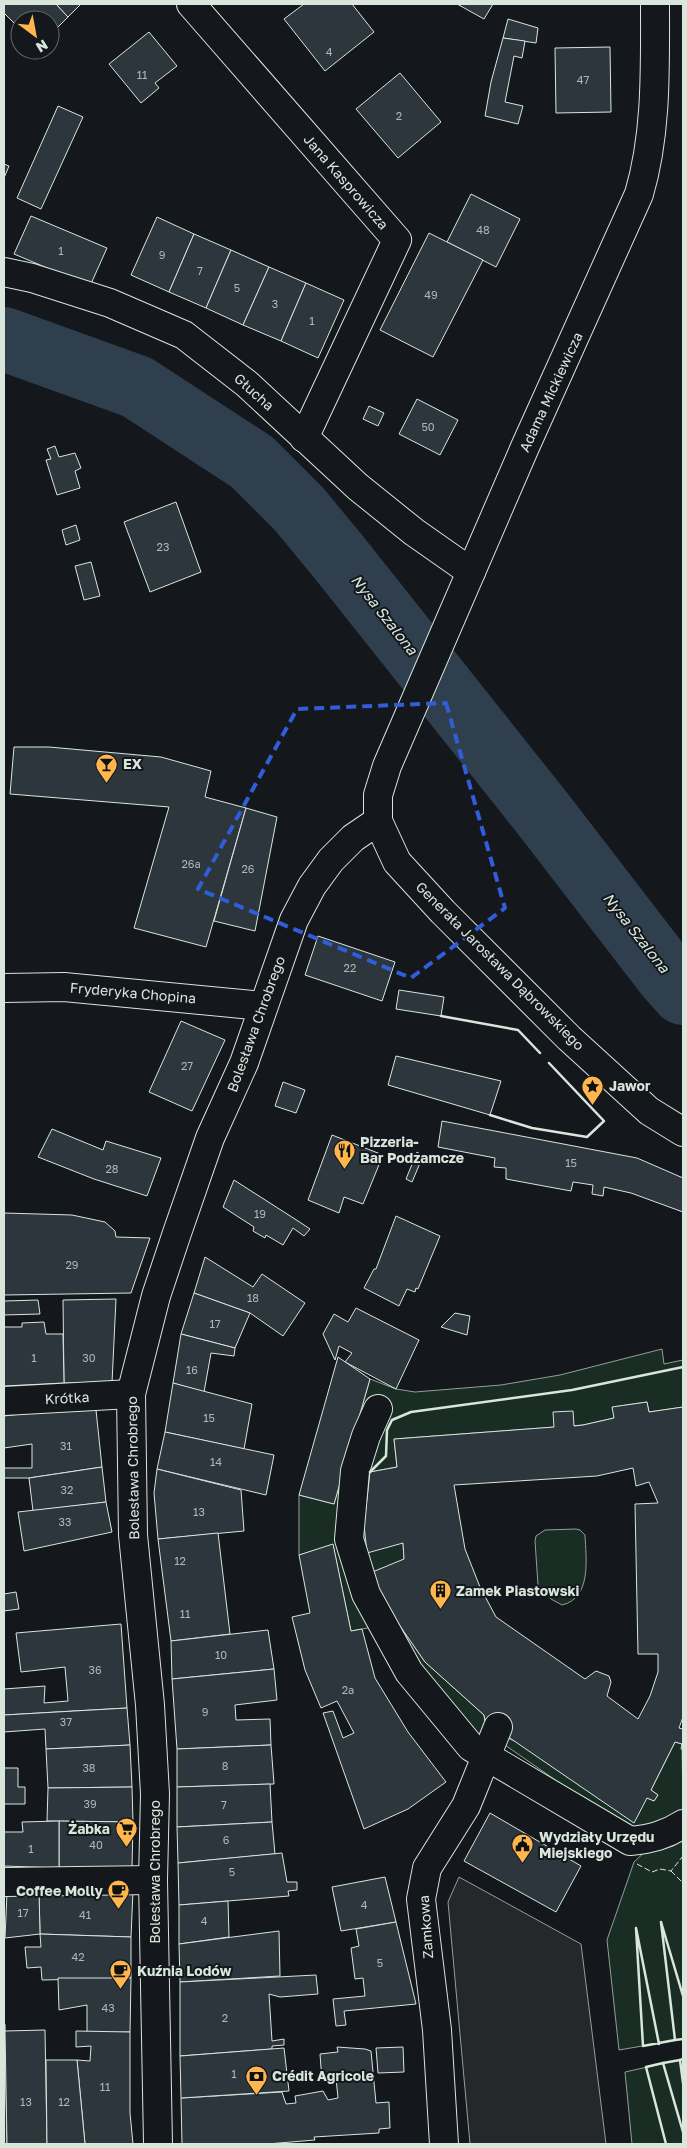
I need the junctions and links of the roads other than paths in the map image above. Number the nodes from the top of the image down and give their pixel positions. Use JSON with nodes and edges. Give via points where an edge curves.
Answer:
{"nodes":[{"id":1,"x":191,"y":4,"type":"edge"},
{"id":2,"x":655,"y":4,"type":"edge"},
{"id":3,"x":4,"y":272,"type":"edge"},
{"id":4,"x":304,"y":438,"type":"junction"},
{"id":5,"x":466,"y":583,"type":"junction"},
{"id":6,"x":387,"y":766,"type":"joint"},
{"id":7,"x":378,"y":821,"type":"junction"},
{"id":8,"x":4,"y":988,"type":"edge"},
{"id":9,"x":263,"y":1006,"type":"junction"},
{"id":10,"x":683,"y":1132,"type":"edge"},
{"id":11,"x":131,"y":1394,"type":"junction"},
{"id":12,"x":4,"y":1401,"type":"edge"},
{"id":13,"x":378,"y":1409,"type":"dead end"},
{"id":14,"x":498,"y":1727,"type":"dead end"},
{"id":15,"x":486,"y":1754,"type":"junction"},
{"id":16,"x":683,"y":1824,"type":"edge"},
{"id":17,"x":153,"y":1880,"type":"junction"},
{"id":18,"x":4,"y":1882,"type":"edge"},
{"id":19,"x":158,"y":2144,"type":"edge"},
{"id":20,"x":444,"y":2144,"type":"edge"}],
"edges":[{"from":1,"to":4,"type":"street","name":"Jana Kasprowicza","via":[[397,240]]},
{"from":2,"to":5,"type":"street","name":"Adama Mickiewicza","via":[[653,116],[647,168],[639,194]]},
{"from":3,"to":4,"type":"street","name":"Głucha","via":[[110,303],[184,335],[247,384]]},
{"from":4,"to":5,"type":"street","name":"Głucha","via":[[414,532]]},
{"from":5,"to":6,"type":"street","name":"Adama Mickiewicza"},
{"from":6,"to":7,"type":"street","name":"Generała Jarosława Dąbrowskiego","via":[[378,795]]},
{"from":7,"to":9,"type":"street","name":"Bolesława Chrobrego","via":[[342,849],[312,886],[294,920]]},
{"from":7,"to":10,"type":"street","name":"Generała Jarosława Dąbrowskiego","via":[[397,862],[450,919],[569,1038],[649,1111]]},
{"from":8,"to":9,"type":"street","name":"Fryderyka Chopina","via":[[64,987]]},
{"from":9,"to":11,"type":"street","name":"Bolesława Chrobrego","via":[[244,1063],[210,1138],[156,1296]]},
{"from":11,"to":12,"type":"street","name":"Krótka"},
{"from":11,"to":17,"type":"street","name":"Bolesława Chrobrego","via":[[133,1535],[150,1705],[155,1794]]},
{"from":13,"to":15,"type":"street","via":[[355,1471],[350,1539],[364,1585],[409,1672],[471,1747]]},
{"from":14,"to":15,"type":"street","name":"Zamkowa"},
{"from":15,"to":16,"type":"street","via":[[630,1841],[651,1839]]},
{"from":15,"to":20,"type":"street","name":"Zamkowa","via":[[466,1806],[427,1868],[421,1899],[437,2030]]},
{"from":17,"to":18,"type":"street"},
{"from":17,"to":19,"type":"street","name":"Bolesława Chrobrego"}]}
